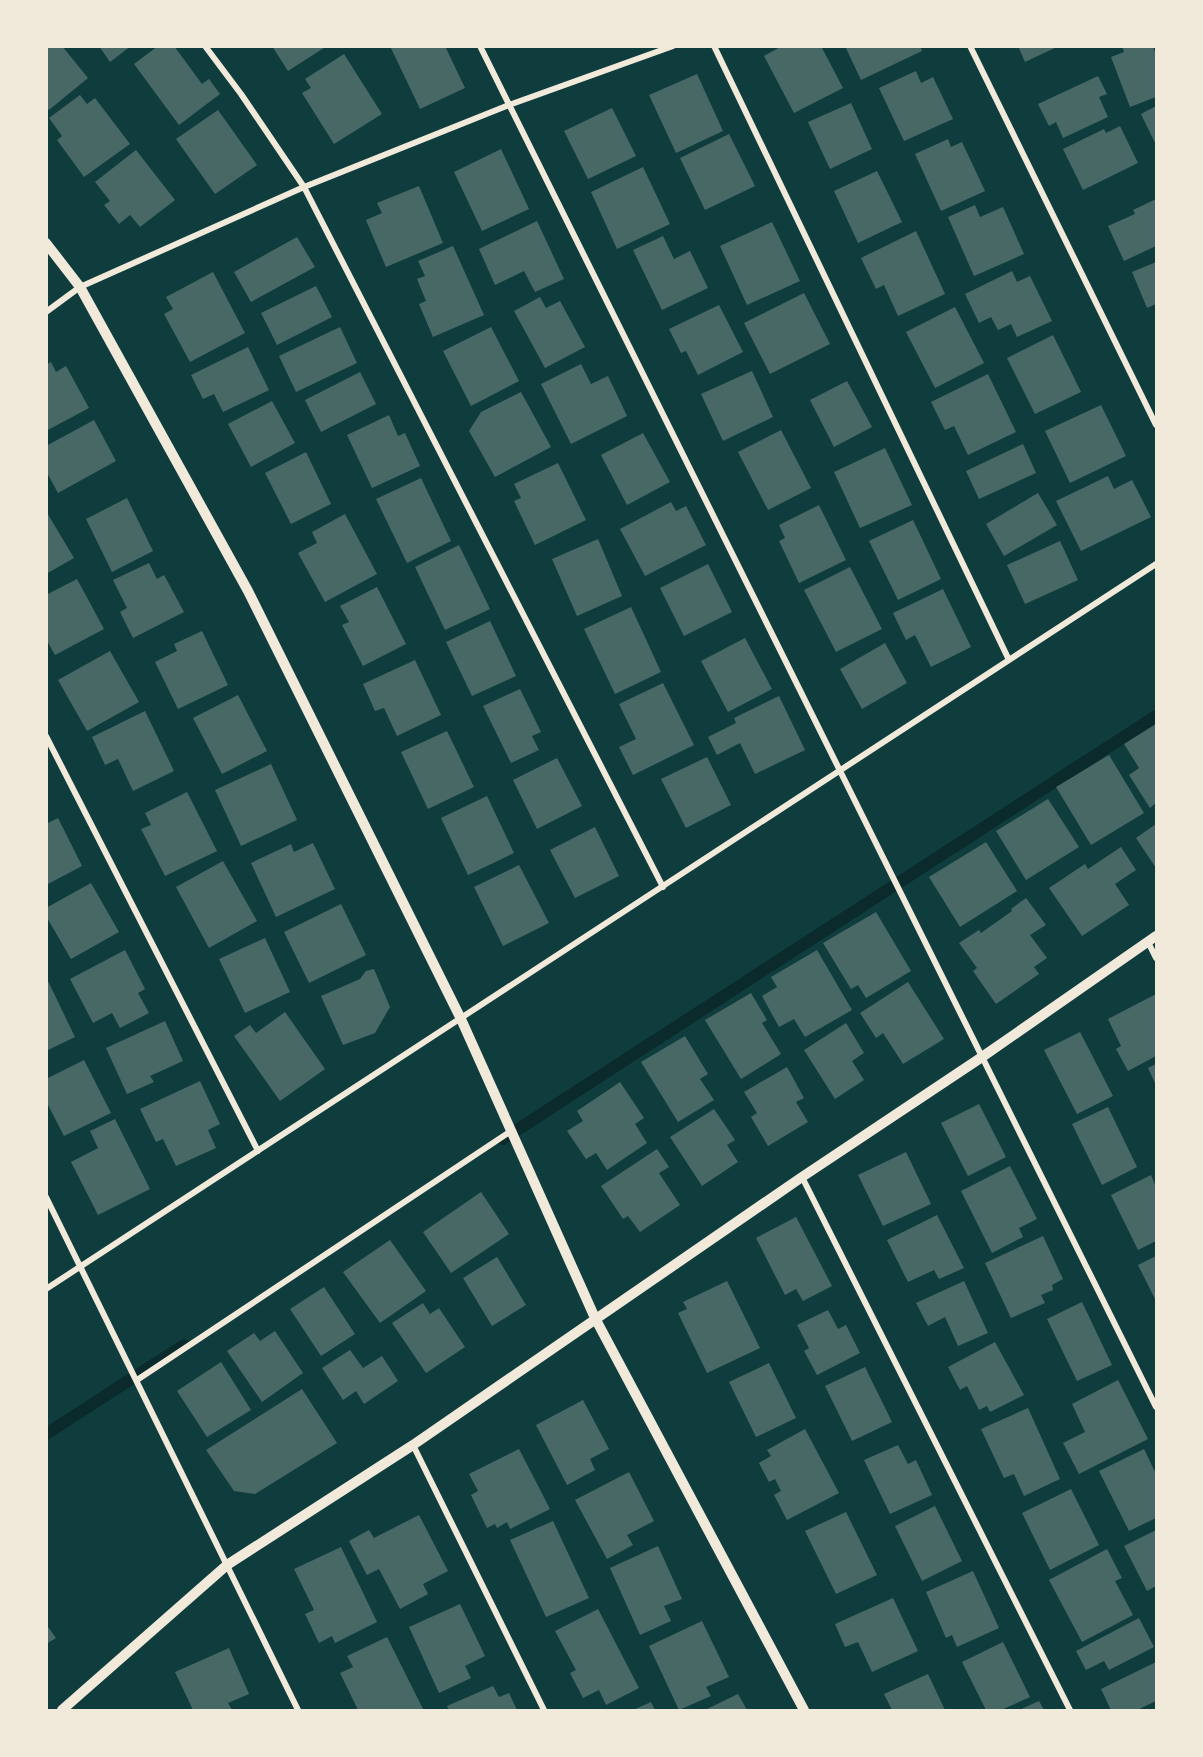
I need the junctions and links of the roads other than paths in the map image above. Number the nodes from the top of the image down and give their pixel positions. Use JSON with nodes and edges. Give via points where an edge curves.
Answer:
{"nodes":[{"id":1,"x":205,"y":46,"type":"edge"},
{"id":2,"x":480,"y":46,"type":"edge"},
{"id":3,"x":673,"y":46,"type":"edge"},
{"id":4,"x":714,"y":46,"type":"edge"},
{"id":5,"x":970,"y":46,"type":"edge"},
{"id":6,"x":509,"y":105,"type":"junction"},
{"id":7,"x":304,"y":187,"type":"junction"},
{"id":8,"x":46,"y":243,"type":"edge"},
{"id":9,"x":80,"y":287,"type":"junction"},
{"id":10,"x":46,"y":312,"type":"edge"},
{"id":11,"x":1156,"y":425,"type":"edge"},
{"id":12,"x":1156,"y":564,"type":"edge"},
{"id":13,"x":1009,"y":660,"type":"junction"},
{"id":14,"x":46,"y":736,"type":"edge"},
{"id":15,"x":840,"y":771,"type":"junction"},
{"id":16,"x":663,"y":886,"type":"junction"},
{"id":17,"x":1152,"y":939,"type":"edge"},
{"id":18,"x":1156,"y":958,"type":"edge"},
{"id":19,"x":461,"y":1018,"type":"junction"},
{"id":20,"x":982,"y":1057,"type":"junction"},
{"id":21,"x":511,"y":1131,"type":"junction"},
{"id":22,"x":258,"y":1151,"type":"junction"},
{"id":23,"x":802,"y":1177,"type":"junction"},
{"id":24,"x":46,"y":1197,"type":"edge"},
{"id":25,"x":82,"y":1266,"type":"junction"},
{"id":26,"x":46,"y":1289,"type":"edge"},
{"id":27,"x":595,"y":1318,"type":"junction"},
{"id":28,"x":137,"y":1380,"type":"junction"},
{"id":29,"x":1156,"y":1407,"type":"edge"},
{"id":30,"x":412,"y":1445,"type":"junction"},
{"id":31,"x":227,"y":1565,"type":"junction"},
{"id":32,"x":62,"y":1710,"type":"edge"},
{"id":33,"x":298,"y":1710,"type":"edge"},
{"id":34,"x":544,"y":1710,"type":"edge"},
{"id":35,"x":804,"y":1710,"type":"edge"},
{"id":36,"x":1070,"y":1710,"type":"edge"}],
"edges":[{"from":1,"to":7,"type":"street"},
{"from":2,"to":6,"type":"street"},
{"from":3,"to":6,"type":"street"},
{"from":4,"to":13,"type":"street"},
{"from":5,"to":11,"type":"street"},
{"from":6,"to":7,"type":"street"},
{"from":6,"to":15,"type":"street"},
{"from":7,"to":9,"type":"street"},
{"from":7,"to":16,"type":"street"},
{"from":8,"to":9,"type":"street"},
{"from":9,"to":10,"type":"street"},
{"from":9,"to":19,"type":"street","via":[[248,591]]},
{"from":12,"to":13,"type":"street"},
{"from":13,"to":15,"type":"street"},
{"from":14,"to":22,"type":"street"},
{"from":15,"to":16,"type":"street"},
{"from":15,"to":20,"type":"street"},
{"from":16,"to":19,"type":"street"},
{"from":17,"to":18,"type":"street"},
{"from":17,"to":20,"type":"street"},
{"from":19,"to":21,"type":"street"},
{"from":19,"to":22,"type":"street"},
{"from":20,"to":23,"type":"street"},
{"from":20,"to":29,"type":"street"},
{"from":21,"to":27,"type":"street"},
{"from":21,"to":28,"type":"street"},
{"from":22,"to":25,"type":"street"},
{"from":23,"to":27,"type":"street"},
{"from":23,"to":36,"type":"street"},
{"from":24,"to":25,"type":"street"},
{"from":25,"to":26,"type":"street"},
{"from":25,"to":28,"type":"street"},
{"from":27,"to":30,"type":"street"},
{"from":27,"to":35,"type":"street"},
{"from":28,"to":31,"type":"street"},
{"from":30,"to":31,"type":"street"},
{"from":30,"to":34,"type":"street"},
{"from":31,"to":32,"type":"street"},
{"from":31,"to":33,"type":"street"}]}
